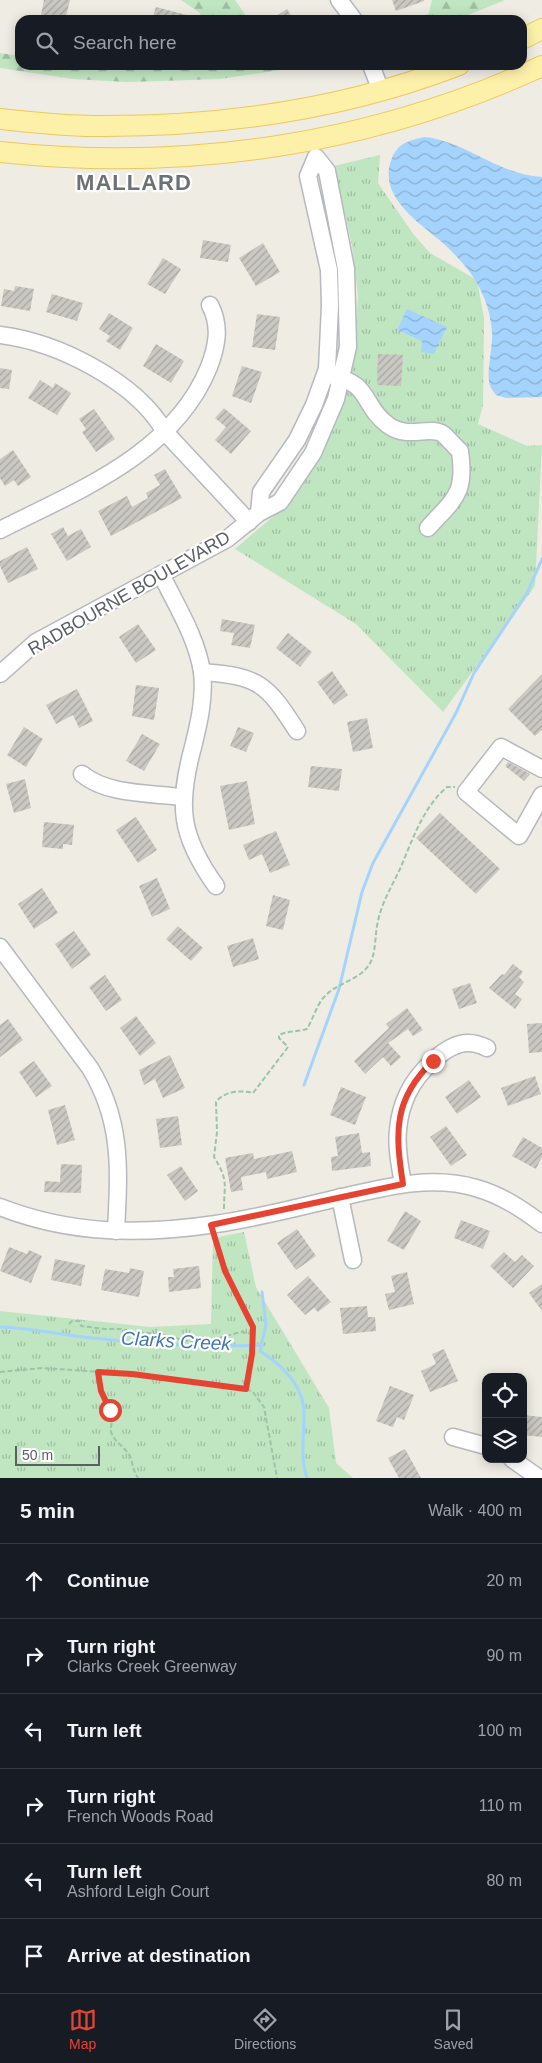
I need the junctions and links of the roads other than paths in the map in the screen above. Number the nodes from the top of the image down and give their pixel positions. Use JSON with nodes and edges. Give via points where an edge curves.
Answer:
{"nodes":[{"id":1,"x":339,"y":0,"type":"edge"},
{"id":2,"x":350,"y":15,"type":"edge"},
{"id":3,"x":542,"y":29,"type":"edge"},
{"id":4,"x":527,"y":36,"type":"edge"},
{"id":5,"x":542,"y":53,"type":"edge"},
{"id":6,"x":527,"y":60,"type":"edge"},
{"id":7,"x":542,"y":66,"type":"edge"},
{"id":8,"x":373,"y":70,"type":"edge"},
{"id":9,"x":444,"y":70,"type":"edge"},
{"id":10,"x":505,"y":70,"type":"edge"},
{"id":11,"x":381,"y":91,"type":"junction"},
{"id":12,"x":422,"y":112,"type":"junction"},
{"id":13,"x":0,"y":119,"type":"edge"},
{"id":14,"x":315,"y":148,"type":"junction"},
{"id":15,"x":0,"y":152,"type":"edge"},
{"id":16,"x":210,"y":305,"type":"dead end"},
{"id":17,"x":0,"y":335,"type":"edge"},
{"id":18,"x":325,"y":374,"type":"junction"},
{"id":19,"x":342,"y":377,"type":"junction"},
{"id":20,"x":165,"y":432,"type":"junction"},
{"id":21,"x":254,"y":517,"type":"junction"},
{"id":22,"x":428,"y":528,"type":"dead end"},
{"id":23,"x":0,"y":530,"type":"edge"},
{"id":24,"x":162,"y":574,"type":"junction"},
{"id":25,"x":202,"y":672,"type":"junction"},
{"id":26,"x":0,"y":674,"type":"edge"},
{"id":27,"x":297,"y":731,"type":"dead end"},
{"id":28,"x":542,"y":769,"type":"edge"},
{"id":29,"x":82,"y":774,"type":"dead end"},
{"id":30,"x":542,"y":795,"type":"edge"},
{"id":31,"x":182,"y":797,"type":"junction"},
{"id":32,"x":216,"y":886,"type":"dead end"},
{"id":33,"x":0,"y":946,"type":"edge"},
{"id":34,"x":486,"y":1048,"type":"dead end"},
{"id":35,"x":403,"y":1184,"type":"junction"},
{"id":36,"x":340,"y":1198,"type":"junction"},
{"id":37,"x":0,"y":1207,"type":"edge"},
{"id":38,"x":542,"y":1224,"type":"edge"},
{"id":39,"x":116,"y":1231,"type":"junction"},
{"id":40,"x":353,"y":1260,"type":"dead end"},
{"id":41,"x":453,"y":1437,"type":"dead end"},
{"id":42,"x":482,"y":1445,"type":"edge"},
{"id":43,"x":518,"y":1463,"type":"edge"},
{"id":44,"x":539,"y":1478,"type":"edge"}],
"edges":[{"from":1,"to":2,"type":"street"},
{"from":3,"to":4,"type":"main road"},
{"from":5,"to":6,"type":"main road"},
{"from":7,"to":12,"type":"main road"},
{"from":8,"to":11,"type":"street"},
{"from":9,"to":11,"type":"main road"},
{"from":10,"to":12,"type":"main road"},
{"from":11,"to":13,"type":"main road","via":[[298,110],[206,122],[93,126]]},
{"from":12,"to":14,"type":"main road"},
{"from":14,"to":15,"type":"main road","via":[[156,158],[80,158]]},
{"from":14,"to":18,"type":"street","via":[[308,176],[329,270]]},
{"from":14,"to":19,"type":"street","name":"RADBOURNE BOULEVARD","via":[[327,171],[346,269],[348,347]]},
{"from":16,"to":20,"type":"street","via":[[218,330],[213,357],[188,405]]},
{"from":17,"to":20,"type":"street","via":[[32,342],[97,369],[141,402]]},
{"from":18,"to":19,"type":"street"},
{"from":18,"to":21,"type":"street","via":[[297,440],[260,492]]},
{"from":19,"to":21,"type":"street","name":"RADBOURNE BOULEVARD","via":[[328,421],[309,460],[280,502]]},
{"from":19,"to":22,"type":"street","via":[[355,383],[388,425],[403,434],[442,433],[460,451],[462,481],[457,495]]},
{"from":20,"to":21,"type":"street"},
{"from":20,"to":23,"type":"street","via":[[116,470]]},
{"from":21,"to":24,"type":"street","name":"RADBOURNE BOULEVARD","via":[[227,538]]},
{"from":24,"to":25,"type":"street","via":[[194,643]]},
{"from":24,"to":26,"type":"street","name":"RADBOURNE BOULEVARD","via":[[36,642]]},
{"from":25,"to":27,"type":"street","via":[[237,675],[257,684],[279,702]]},
{"from":25,"to":31,"type":"street","via":[[201,709]]},
{"from":28,"to":30,"type":"street","via":[[500,747],[466,792],[519,836]]},
{"from":29,"to":31,"type":"street","via":[[107,788]]},
{"from":31,"to":32,"type":"street","via":[[190,840]]},
{"from":33,"to":39,"type":"street","via":[[90,1068],[102,1090],[114,1124],[118,1148]]},
{"from":34,"to":35,"type":"street","via":[[468,1043],[446,1051],[422,1071],[412,1086],[401,1112],[398,1131]]},
{"from":35,"to":36,"type":"street"},
{"from":35,"to":38,"type":"street","via":[[433,1182],[476,1188],[512,1203]]},
{"from":36,"to":39,"type":"street","via":[[211,1225],[151,1232]]},
{"from":36,"to":40,"type":"street"},
{"from":37,"to":39,"type":"street","via":[[45,1221]]},
{"from":41,"to":42,"type":"street"},
{"from":43,"to":44,"type":"street"}]}
